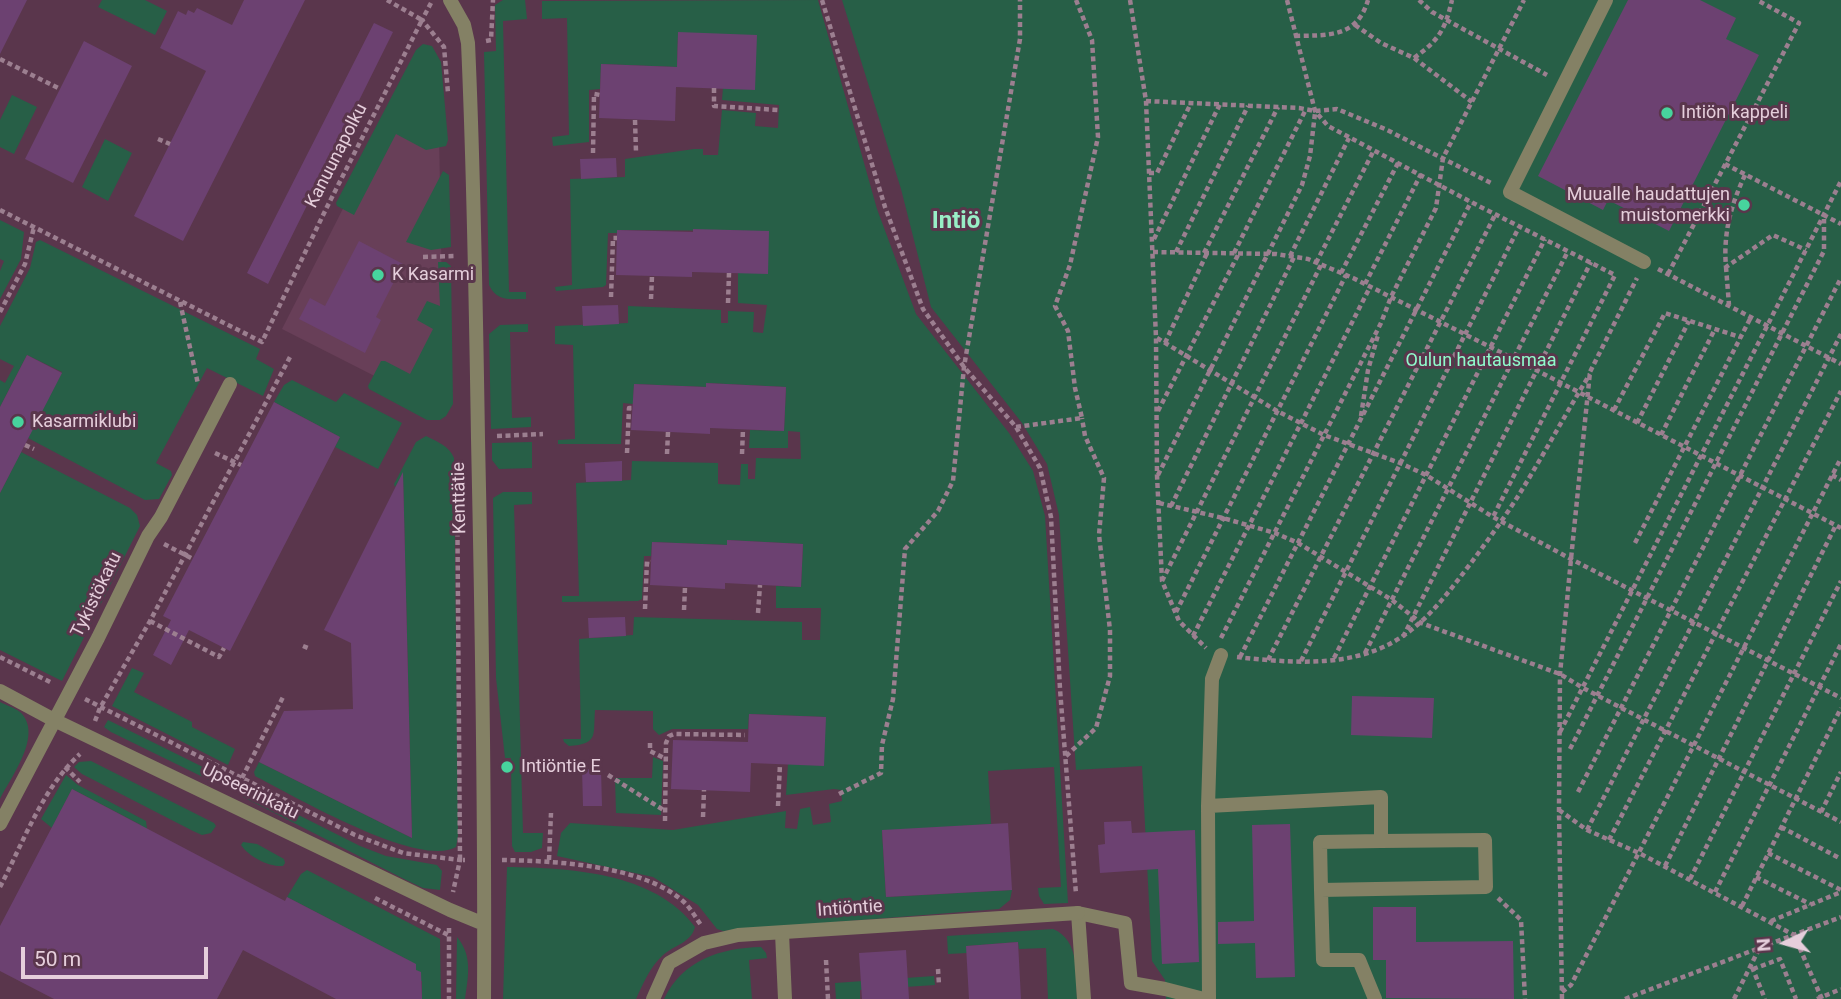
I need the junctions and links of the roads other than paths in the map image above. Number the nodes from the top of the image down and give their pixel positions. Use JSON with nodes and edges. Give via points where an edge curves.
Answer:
{"nodes":[{"id":1,"x":450,"y":0,"type":"edge"},
{"id":2,"x":1606,"y":0,"type":"edge"},
{"id":3,"x":1644,"y":262,"type":"road end"},
{"id":4,"x":230,"y":384,"type":"dead end"},
{"id":5,"x":1218,"y":653,"type":"road end"},
{"id":6,"x":0,"y":691,"type":"edge"},
{"id":7,"x":54,"y":720,"type":"junction"},
{"id":8,"x":1208,"y":806,"type":"junction"},
{"id":9,"x":0,"y":824,"type":"edge"},
{"id":10,"x":1381,"y":841,"type":"junction"},
{"id":11,"x":1321,"y":890,"type":"junction"},
{"id":12,"x":1078,"y":913,"type":"junction"},
{"id":13,"x":484,"y":924,"type":"junction"},
{"id":14,"x":782,"y":933,"type":"junction"},
{"id":15,"x":484,"y":999,"type":"edge"},
{"id":16,"x":653,"y":999,"type":"edge"},
{"id":17,"x":785,"y":999,"type":"edge"},
{"id":18,"x":1084,"y":999,"type":"edge"},
{"id":19,"x":1207,"y":999,"type":"edge"},
{"id":20,"x":1375,"y":999,"type":"edge"}],
"edges":[{"from":1,"to":13,"type":"street","name":"Kenttätie","via":[[468,43],[476,264]]},
{"from":2,"to":3,"type":"street","via":[[1510,192]]},
{"from":4,"to":7,"type":"street","name":"Tykistökatu"},
{"from":5,"to":8,"type":"street","via":[[1212,679]]},
{"from":6,"to":7,"type":"street","name":"Upseerinkatu"},
{"from":7,"to":9,"type":"street","name":"Tykistökatu"},
{"from":7,"to":13,"type":"street","name":"Upseerinkatu"},
{"from":8,"to":10,"type":"street","via":[[1381,797]]},
{"from":8,"to":19,"type":"street"},
{"from":10,"to":11,"type":"street","via":[[1320,842]]},
{"from":10,"to":11,"type":"street","via":[[1485,840],[1486,887]]},
{"from":11,"to":20,"type":"street","via":[[1323,960],[1359,960]]},
{"from":12,"to":14,"type":"street","name":"Intiöntie"},
{"from":12,"to":18,"type":"street"},
{"from":12,"to":19,"type":"street","name":"Intiöntie","via":[[1125,923],[1130,983]]},
{"from":13,"to":15,"type":"street","name":"Kenttätie"},
{"from":14,"to":16,"type":"street","name":"Intiöntie","via":[[738,935],[704,943],[669,963]]},
{"from":14,"to":17,"type":"street"}]}
